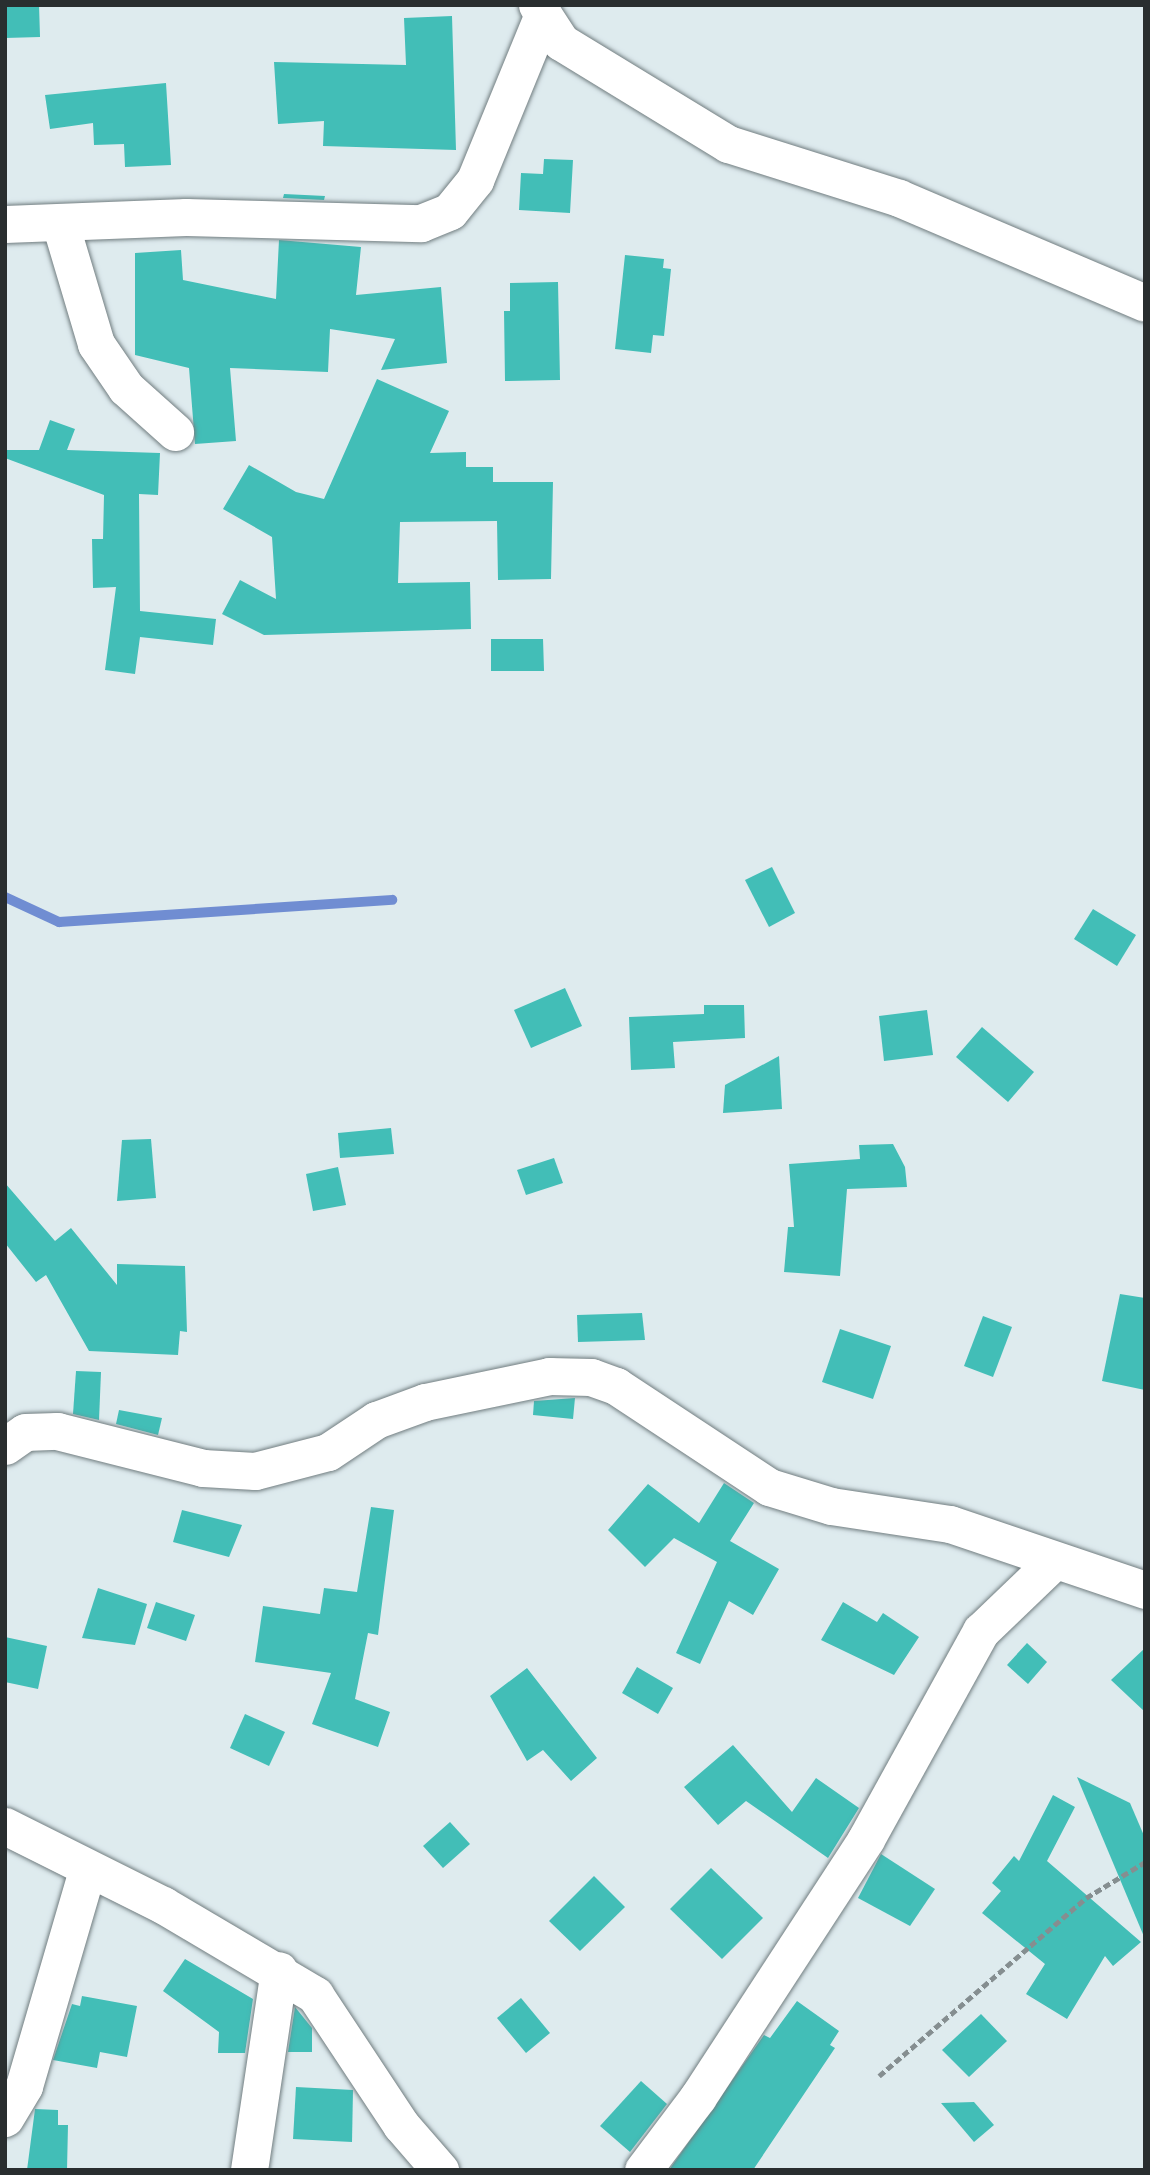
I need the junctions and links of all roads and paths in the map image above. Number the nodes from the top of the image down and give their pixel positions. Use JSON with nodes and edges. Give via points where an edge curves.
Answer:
{"nodes":[{"id":1,"x":540,"y":10,"type":"edge"},
{"id":2,"x":60,"y":223,"type":"junction"},
{"id":3,"x":5,"y":224,"type":"edge"},
{"id":4,"x":1145,"y":303,"type":"edge"},
{"id":5,"x":175,"y":432,"type":"dead end"},
{"id":6,"x":5,"y":1446,"type":"edge"},
{"id":7,"x":1052,"y":1563,"type":"junction"},
{"id":8,"x":1145,"y":1590,"type":"edge"},
{"id":9,"x":5,"y":1826,"type":"edge"},
{"id":10,"x":1145,"y":1862,"type":"edge"},
{"id":11,"x":88,"y":1870,"type":"junction"},
{"id":12,"x":279,"y":1970,"type":"junction"},
{"id":13,"x":879,"y":2076,"type":"dead end"},
{"id":14,"x":5,"y":2118,"type":"edge"},
{"id":15,"x":249,"y":2170,"type":"edge"},
{"id":16,"x":440,"y":2170,"type":"edge"},
{"id":17,"x":643,"y":2170,"type":"edge"}],
"edges":[{"from":1,"to":2,"type":"street","via":[[475,180],[450,211],[421,223],[186,217]]},
{"from":1,"to":4,"type":"street","via":[[561,41],[728,144],[899,198]]},
{"from":2,"to":3,"type":"street"},
{"from":2,"to":5,"type":"street","via":[[96,344],[126,388]]},
{"from":6,"to":7,"type":"street","via":[[25,1432],[57,1431],[204,1468],[255,1471],[328,1452],[376,1420],[425,1402],[549,1376],[591,1377],[616,1386],[769,1487],[831,1506],[950,1524]]},
{"from":7,"to":8,"type":"street"},
{"from":7,"to":17,"type":"street","via":[[981,1631],[866,1839],[698,2097]]},
{"from":9,"to":11,"type":"street"},
{"from":10,"to":13,"type":"path","via":[[1086,1898]]},
{"from":11,"to":12,"type":"street"},
{"from":11,"to":14,"type":"street","via":[[24,2086]]},
{"from":12,"to":15,"type":"street"},
{"from":12,"to":16,"type":"street","via":[[316,1995],[401,2125]]}]}
